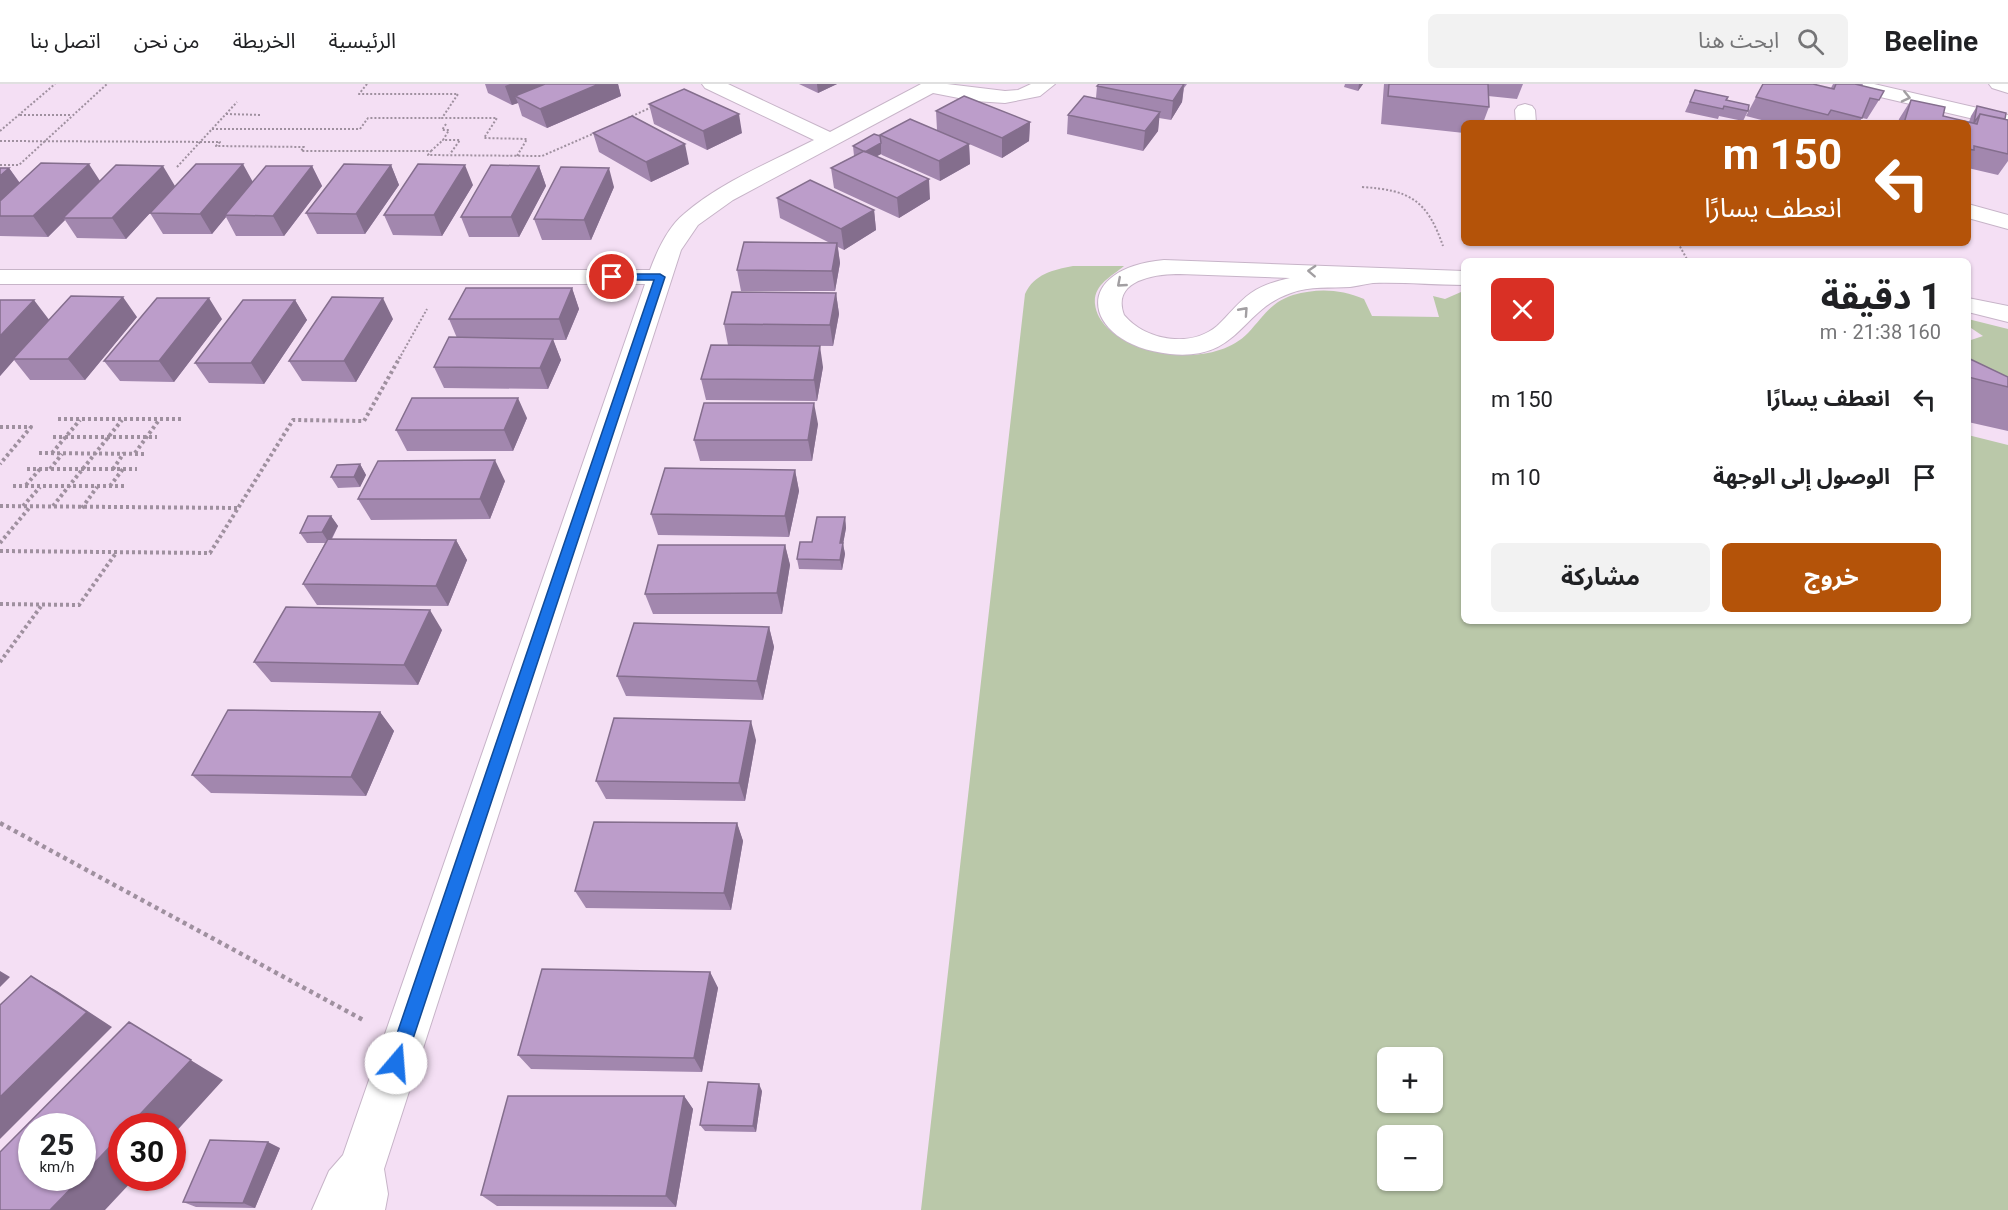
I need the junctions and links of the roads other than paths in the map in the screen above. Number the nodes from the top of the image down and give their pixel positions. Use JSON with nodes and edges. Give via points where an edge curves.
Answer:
{"nodes":[{"id":1,"x":712,"y":84,"type":"edge"},
{"id":2,"x":1045,"y":84,"type":"edge"},
{"id":3,"x":1849,"y":84,"type":"edge"},
{"id":4,"x":1999,"y":84,"type":"edge"},
{"id":5,"x":933,"y":86,"type":"edge"},
{"id":6,"x":2008,"y":87,"type":"edge"},
{"id":7,"x":2008,"y":121,"type":"edge"},
{"id":8,"x":831,"y":140,"type":"junction"},
{"id":9,"x":1971,"y":212,"type":"edge"},
{"id":10,"x":2008,"y":222,"type":"edge"},
{"id":11,"x":1370,"y":276,"type":"junction"},
{"id":12,"x":0,"y":277,"type":"edge"},
{"id":13,"x":660,"y":277,"type":"junction"},
{"id":14,"x":1459,"y":278,"type":"edge"},
{"id":15,"x":1971,"y":306,"type":"edge"},
{"id":16,"x":2008,"y":314,"type":"edge"},
{"id":17,"x":362,"y":1190,"type":"edge"},
{"id":18,"x":335,"y":1210,"type":"edge"}],
"edges":[{"from":1,"to":8,"type":"street"},
{"from":2,"to":5,"type":"street","via":[[1030,93],[1010,97]]},
{"from":3,"to":7,"type":"street","one_way":true},
{"from":4,"to":6,"type":"street"},
{"from":5,"to":8,"type":"street"},
{"from":8,"to":13,"type":"street","via":[[706,206],[678,234]]},
{"from":9,"to":10,"type":"street"},
{"from":11,"to":11,"type":"street","one_way":true,"via":[[1257,268],[1158,268],[1128,276],[1117,284],[1108,305],[1119,326],[1140,339],[1167,346],[1194,346],[1221,337],[1246,307],[1273,291],[1309,282]]},
{"from":11,"to":14,"type":"street"},
{"from":12,"to":13,"type":"street"},
{"from":13,"to":17,"type":"street","via":[[403,1041]]},
{"from":15,"to":16,"type":"street"},
{"from":17,"to":18,"type":"street","via":[[345,1187]]}]}
